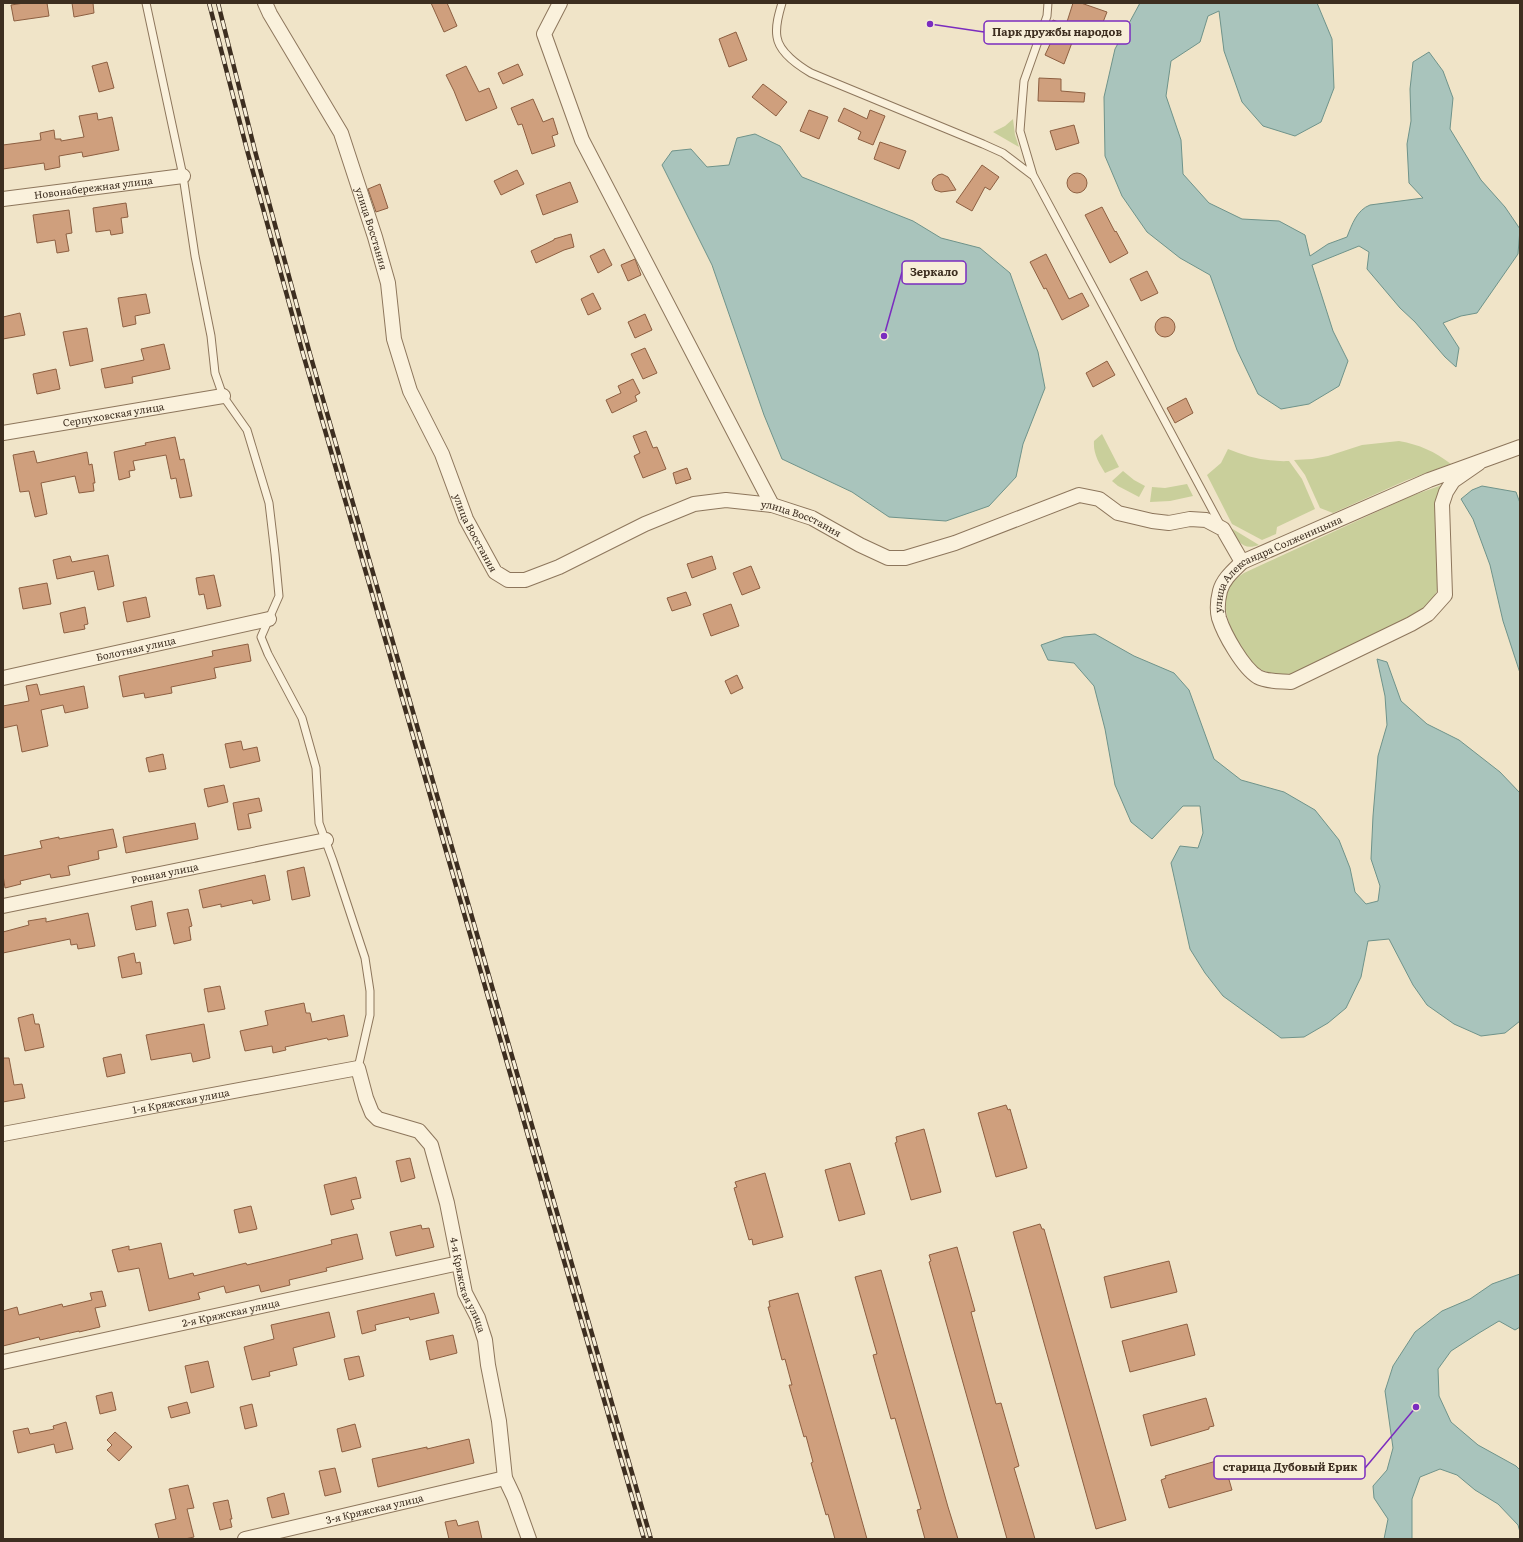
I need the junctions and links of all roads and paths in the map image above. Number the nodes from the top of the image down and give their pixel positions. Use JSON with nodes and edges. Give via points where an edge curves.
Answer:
{"nodes":[{"id":1,"x":146,"y":3,"type":"edge"},
{"id":2,"x":265,"y":3,"type":"edge"},
{"id":3,"x":560,"y":3,"type":"edge"},
{"id":4,"x":782,"y":3,"type":"edge"},
{"id":5,"x":1048,"y":3,"type":"edge"},
{"id":6,"x":1033,"y":175,"type":"junction"},
{"id":7,"x":183,"y":176,"type":"junction"},
{"id":8,"x":3,"y":199,"type":"edge"},
{"id":9,"x":223,"y":396,"type":"junction"},
{"id":10,"x":3,"y":433,"type":"edge"},
{"id":11,"x":1520,"y":447,"type":"edge"},
{"id":12,"x":1479,"y":463,"type":"junction"},
{"id":13,"x":772,"y":505,"type":"junction"},
{"id":14,"x":1223,"y":529,"type":"junction"},
{"id":15,"x":1242,"y":562,"type":"junction"},
{"id":16,"x":269,"y":619,"type":"junction"},
{"id":17,"x":3,"y":678,"type":"edge"},
{"id":18,"x":326,"y":840,"type":"junction"},
{"id":19,"x":3,"y":906,"type":"edge"},
{"id":20,"x":358,"y":1068,"type":"junction"},
{"id":21,"x":3,"y":1134,"type":"edge"},
{"id":22,"x":459,"y":1263,"type":"junction"},
{"id":23,"x":3,"y":1362,"type":"edge"},
{"id":24,"x":505,"y":1478,"type":"junction"},
{"id":25,"x":245,"y":1539,"type":"edge"},
{"id":26,"x":529,"y":1539,"type":"edge"}],
"edges":[{"from":1,"to":7,"type":"lane"},
{"from":2,"to":13,"type":"street","name":"улица Восстания","via":[[341,133],[378,244],[388,283],[394,339],[410,391],[442,454],[466,519],[495,572],[508,580],[525,580],[559,567],[646,524],[694,504],[726,500]]},
{"from":3,"to":13,"type":"street","via":[[544,34],[582,140]]},
{"from":4,"to":6,"type":"lane","via":[[778,14],[777,38],[796,64],[811,73],[1003,153]]},
{"from":5,"to":6,"type":"lane","via":[[1047,16],[1024,81],[1020,131]]},
{"from":6,"to":14,"type":"lane"},
{"from":7,"to":8,"type":"street","name":"Новонабережная улица"},
{"from":7,"to":9,"type":"lane","via":[[215,373]]},
{"from":9,"to":10,"type":"street","name":"Серпуховская улица"},
{"from":9,"to":16,"type":"lane","via":[[247,430],[269,503],[279,596]]},
{"from":11,"to":12,"type":"street","name":"улица Александра Солженицына"},
{"from":12,"to":15,"type":"street","name":"улица Александра Солженицына","via":[[1429,480]]},
{"from":12,"to":15,"type":"street","name":"улица Александра Солженицына","via":[[1453,481],[1442,504],[1445,595],[1428,614],[1411,624],[1291,682],[1258,677],[1236,654],[1219,618],[1220,590],[1225,580]]},
{"from":13,"to":14,"type":"street","name":"улица Восстания","via":[[812,518],[888,558],[905,558],[955,543],[1079,495],[1099,499],[1118,513],[1169,523],[1190,519],[1206,520]]},
{"from":14,"to":15,"type":"street"},
{"from":16,"to":17,"type":"street","name":"Болотная улица"},
{"from":16,"to":18,"type":"lane","via":[[261,637],[302,718],[316,768],[319,823]]},
{"from":18,"to":19,"type":"street","name":"Ровная улица"},
{"from":18,"to":20,"type":"lane","via":[[365,958],[370,991],[370,1015]]},
{"from":20,"to":21,"type":"street","name":"1-я Кряжская улица"},
{"from":20,"to":22,"type":"street","name":"4-я Кряжская улица","via":[[366,1098],[375,1116],[419,1131],[431,1145],[447,1203]]},
{"from":22,"to":23,"type":"street","name":"2-я Кряжская улица"},
{"from":22,"to":24,"type":"street","name":"4-я Кряжская улица","via":[[465,1293],[486,1340]]},
{"from":24,"to":25,"type":"street","name":"3-я Кряжская улица"},
{"from":24,"to":26,"type":"street","name":"4-я Кряжская улица"}]}
